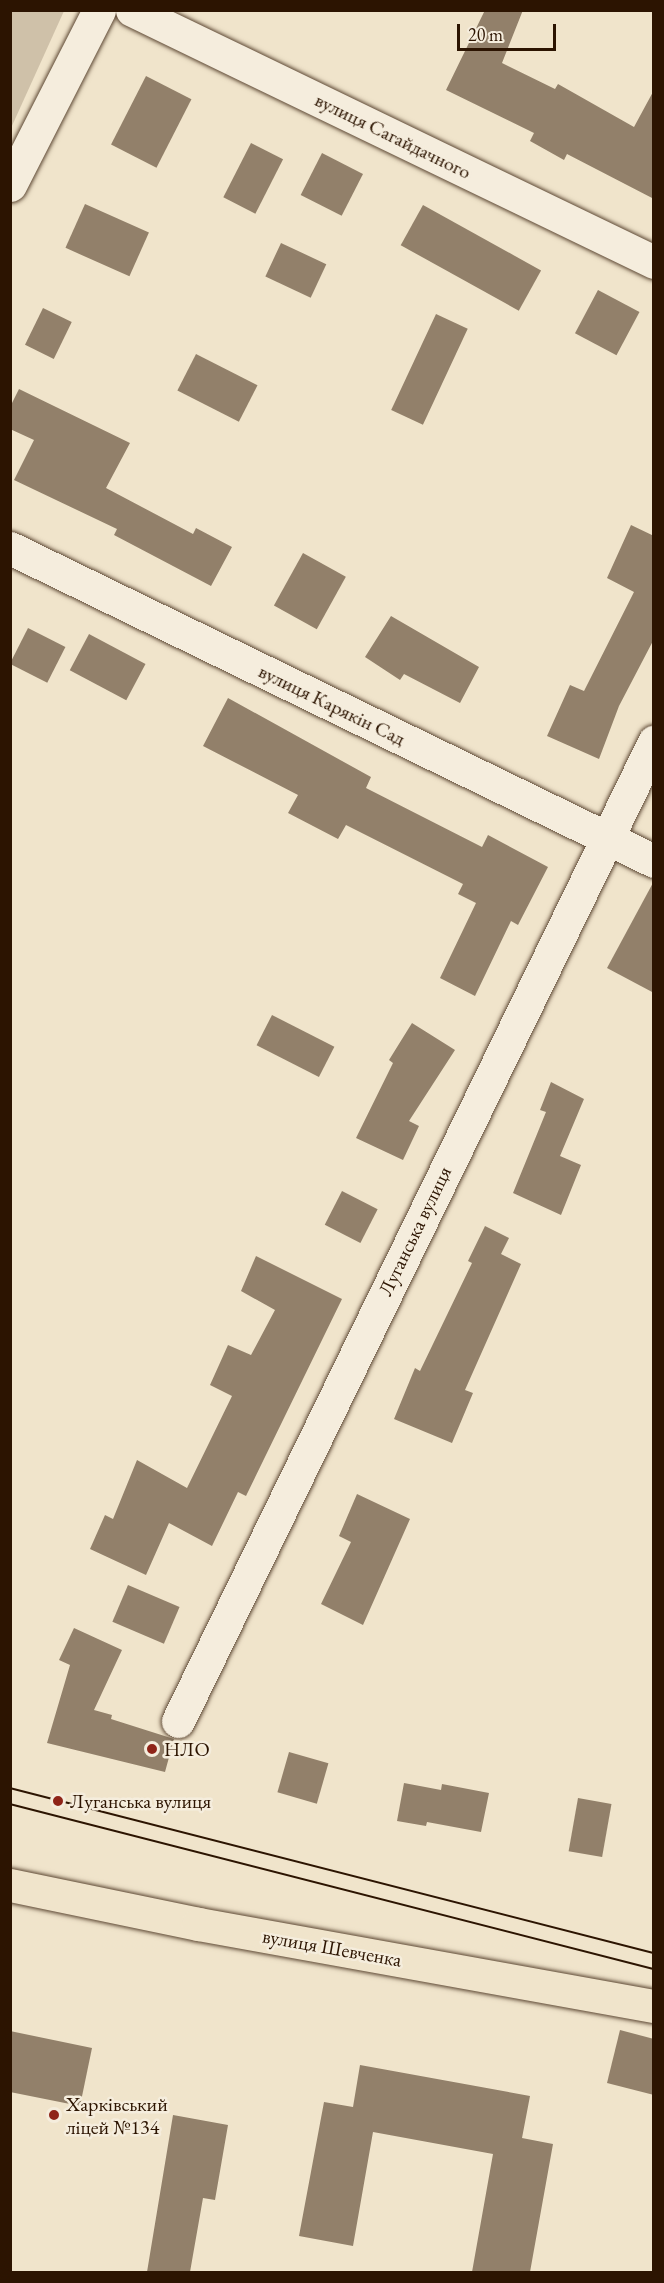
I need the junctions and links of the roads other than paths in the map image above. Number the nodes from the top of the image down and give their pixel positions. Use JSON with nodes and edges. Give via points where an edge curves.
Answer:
{"nodes":[{"id":1,"x":99,"y":10,"type":"edge"},
{"id":2,"x":132,"y":10,"type":"edge"},
{"id":3,"x":10,"y":185,"type":"edge"},
{"id":4,"x":654,"y":262,"type":"edge"},
{"id":5,"x":10,"y":548,"type":"edge"},
{"id":6,"x":654,"y":742,"type":"edge"},
{"id":7,"x":605,"y":838,"type":"junction"},
{"id":8,"x":654,"y":861,"type":"edge"},
{"id":9,"x":178,"y":1721,"type":"dead end"},
{"id":10,"x":10,"y":1885,"type":"edge"},
{"id":11,"x":654,"y":2006,"type":"edge"}],
"edges":[{"from":1,"to":3,"type":"street"},
{"from":2,"to":4,"type":"street","name":"вулиця Сагайдачного"},
{"from":5,"to":7,"type":"street","name":"вулиця Карякін Сад"},
{"from":6,"to":7,"type":"street","name":"Луганська вулиця"},
{"from":7,"to":8,"type":"street","name":"вулиця Карякін Сад"},
{"from":7,"to":9,"type":"street","name":"Луганська вулиця"},
{"from":10,"to":11,"type":"main road","name":"вулиця Шевченка","via":[[198,1924]]}]}
